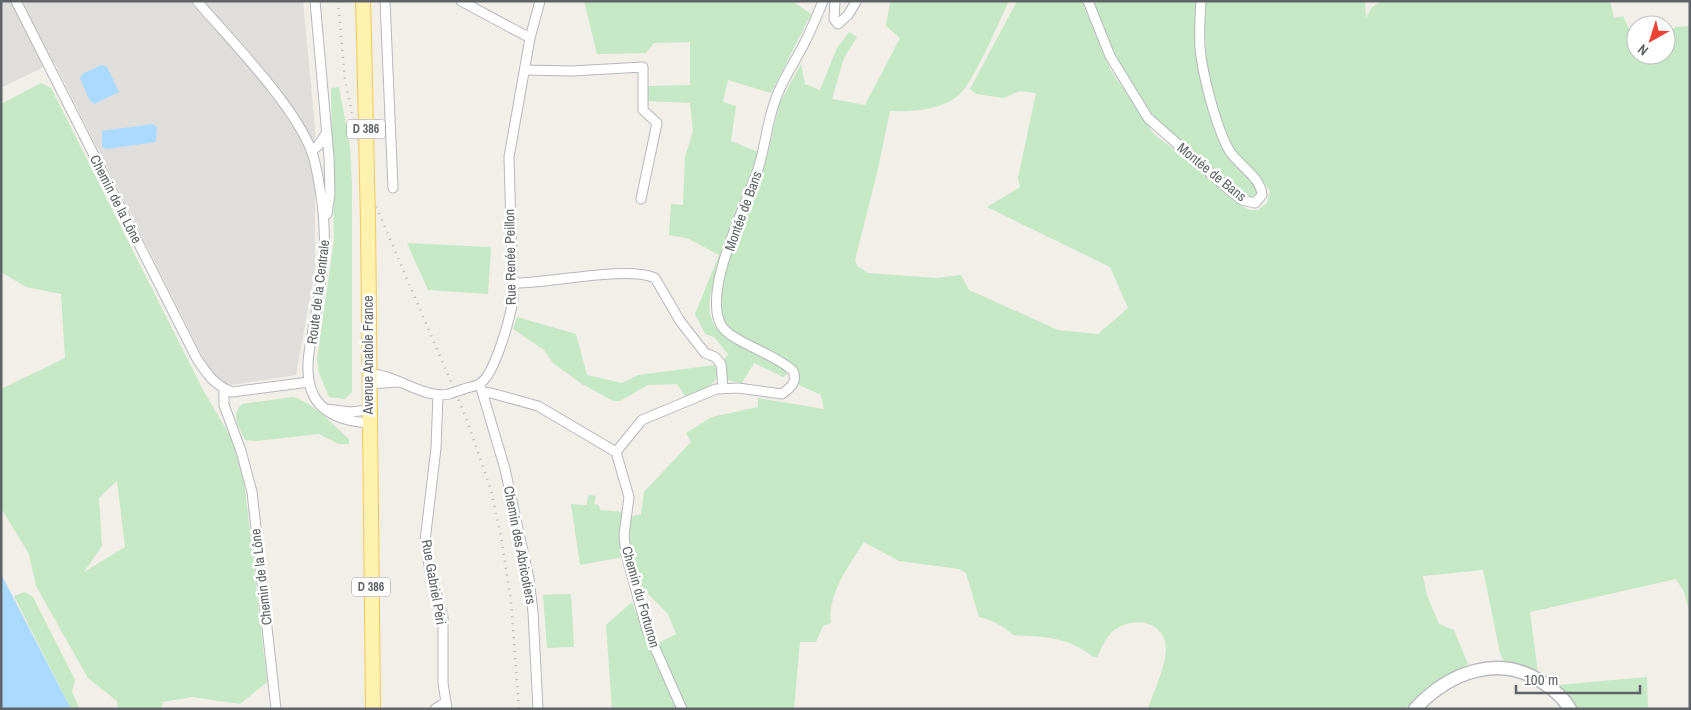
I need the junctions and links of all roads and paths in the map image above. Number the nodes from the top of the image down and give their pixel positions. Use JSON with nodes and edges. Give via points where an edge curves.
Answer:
{"nodes":[{"id":1,"x":16,"y":1,"type":"edge"},
{"id":2,"x":197,"y":1,"type":"edge"},
{"id":3,"x":315,"y":1,"type":"edge"},
{"id":4,"x":363,"y":1,"type":"edge"},
{"id":5,"x":385,"y":1,"type":"edge"},
{"id":6,"x":461,"y":1,"type":"edge"},
{"id":7,"x":540,"y":1,"type":"edge"},
{"id":8,"x":823,"y":1,"type":"edge"},
{"id":9,"x":835,"y":1,"type":"edge"},
{"id":10,"x":1088,"y":1,"type":"edge"},
{"id":11,"x":1201,"y":1,"type":"edge"},
{"id":12,"x":856,"y":2,"type":"edge"},
{"id":13,"x":530,"y":38,"type":"junction"},
{"id":14,"x":525,"y":70,"type":"junction"},
{"id":15,"x":327,"y":132,"type":"junction"},
{"id":16,"x":312,"y":151,"type":"junction"},
{"id":17,"x":329,"y":158,"type":"junction"},
{"id":18,"x":315,"y":164,"type":"junction"},
{"id":19,"x":393,"y":188,"type":"dead end"},
{"id":20,"x":641,"y":199,"type":"dead end"},
{"id":21,"x":326,"y":224,"type":"junction"},
{"id":22,"x":513,"y":284,"type":"junction"},
{"id":23,"x":368,"y":379,"type":"junction"},
{"id":24,"x":309,"y":382,"type":"junction"},
{"id":25,"x":481,"y":388,"type":"junction"},
{"id":26,"x":723,"y":388,"type":"junction"},
{"id":27,"x":224,"y":389,"type":"junction"},
{"id":28,"x":438,"y":395,"type":"junction"},
{"id":29,"x":368,"y":417,"type":"junction"},
{"id":30,"x":616,"y":452,"type":"junction"},
{"id":31,"x":447,"y":705,"type":"edge"},
{"id":32,"x":276,"y":709,"type":"edge"},
{"id":33,"x":373,"y":709,"type":"edge"},
{"id":34,"x":435,"y":709,"type":"edge"},
{"id":35,"x":538,"y":709,"type":"edge"},
{"id":36,"x":682,"y":709,"type":"edge"},
{"id":37,"x":1415,"y":709,"type":"edge"},
{"id":38,"x":1570,"y":709,"type":"edge"}],
"edges":[{"from":1,"to":27,"type":"street","name":"Chemin de la Lône","via":[[197,359],[208,377]]},
{"from":2,"to":16,"type":"street","name":"Route de la Centrale","via":[[278,97]]},
{"from":3,"to":15,"type":"street"},
{"from":4,"to":23,"type":"main road","name":"Avenue Anatole France","number":"D 386","bridge":true},
{"from":5,"to":19,"type":"street"},
{"from":6,"to":13,"type":"street"},
{"from":7,"to":13,"type":"street","name":"Rue Renée Peillon"},
{"from":8,"to":26,"type":"street","name":"Montée de Bans","via":[[774,104],[758,167],[717,284],[715,300],[722,328],[734,338],[783,361],[793,371],[794,381],[782,394]]},
{"from":9,"to":12,"type":"street","via":[[834,18],[838,24]]},
{"from":10,"to":11,"type":"street","name":"Montée de Bans","via":[[1110,56],[1148,118],[1242,200],[1255,203],[1262,195],[1259,183],[1236,160],[1220,129],[1201,55]]},
{"from":13,"to":14,"type":"street","name":"Rue Renée Peillon"},
{"from":14,"to":20,"type":"street","via":[[644,67],[643,110],[657,123]]},
{"from":14,"to":22,"type":"street","name":"Rue Renée Peillon","via":[[509,157]]},
{"from":15,"to":16,"type":"street"},
{"from":15,"to":17,"type":"street"},
{"from":16,"to":18,"type":"street","name":"Route de la Centrale"},
{"from":17,"to":18,"type":"street"},
{"from":17,"to":21,"type":"street","via":[[330,194]]},
{"from":18,"to":21,"type":"street","name":"Route de la Centrale"},
{"from":21,"to":24,"type":"street","name":"Route de la Centrale"},
{"from":22,"to":25,"type":"street","name":"Rue Renée Peillon","via":[[507,330]]},
{"from":22,"to":26,"type":"street","via":[[616,274],[649,275],[655,278],[680,321],[705,353],[715,356],[721,364]]},
{"from":23,"to":28,"type":"street","via":[[399,382]]},
{"from":23,"to":29,"type":"main road","name":"Avenue Anatole France","number":"D 386"},
{"from":24,"to":27,"type":"street","via":[[245,392]]},
{"from":24,"to":29,"type":"street","via":[[324,408]]},
{"from":25,"to":28,"type":"street","bridge":true},
{"from":25,"to":30,"type":"street","via":[[538,406]]},
{"from":25,"to":35,"type":"street","name":"Chemin des Abricotiers","via":[[505,469],[527,570],[533,612]]},
{"from":26,"to":30,"type":"street","via":[[642,420]]},
{"from":27,"to":32,"type":"street","name":"Chemin de la Lône","via":[[224,405],[252,492]]},
{"from":28,"to":31,"type":"street","name":"Rue Gabriel Péri","via":[[436,448],[425,541],[443,617],[443,683]]},
{"from":29,"to":33,"type":"main road","name":"Avenue Anatole France","number":"D 386"},
{"from":30,"to":36,"type":"street","name":"Chemin du Fortunon","via":[[628,497],[624,535],[626,554],[648,630]]},
{"from":31,"to":34,"type":"street"},
{"from":37,"to":38,"type":"street","via":[[1438,687],[1460,675],[1498,668],[1536,678],[1554,690]]}]}
